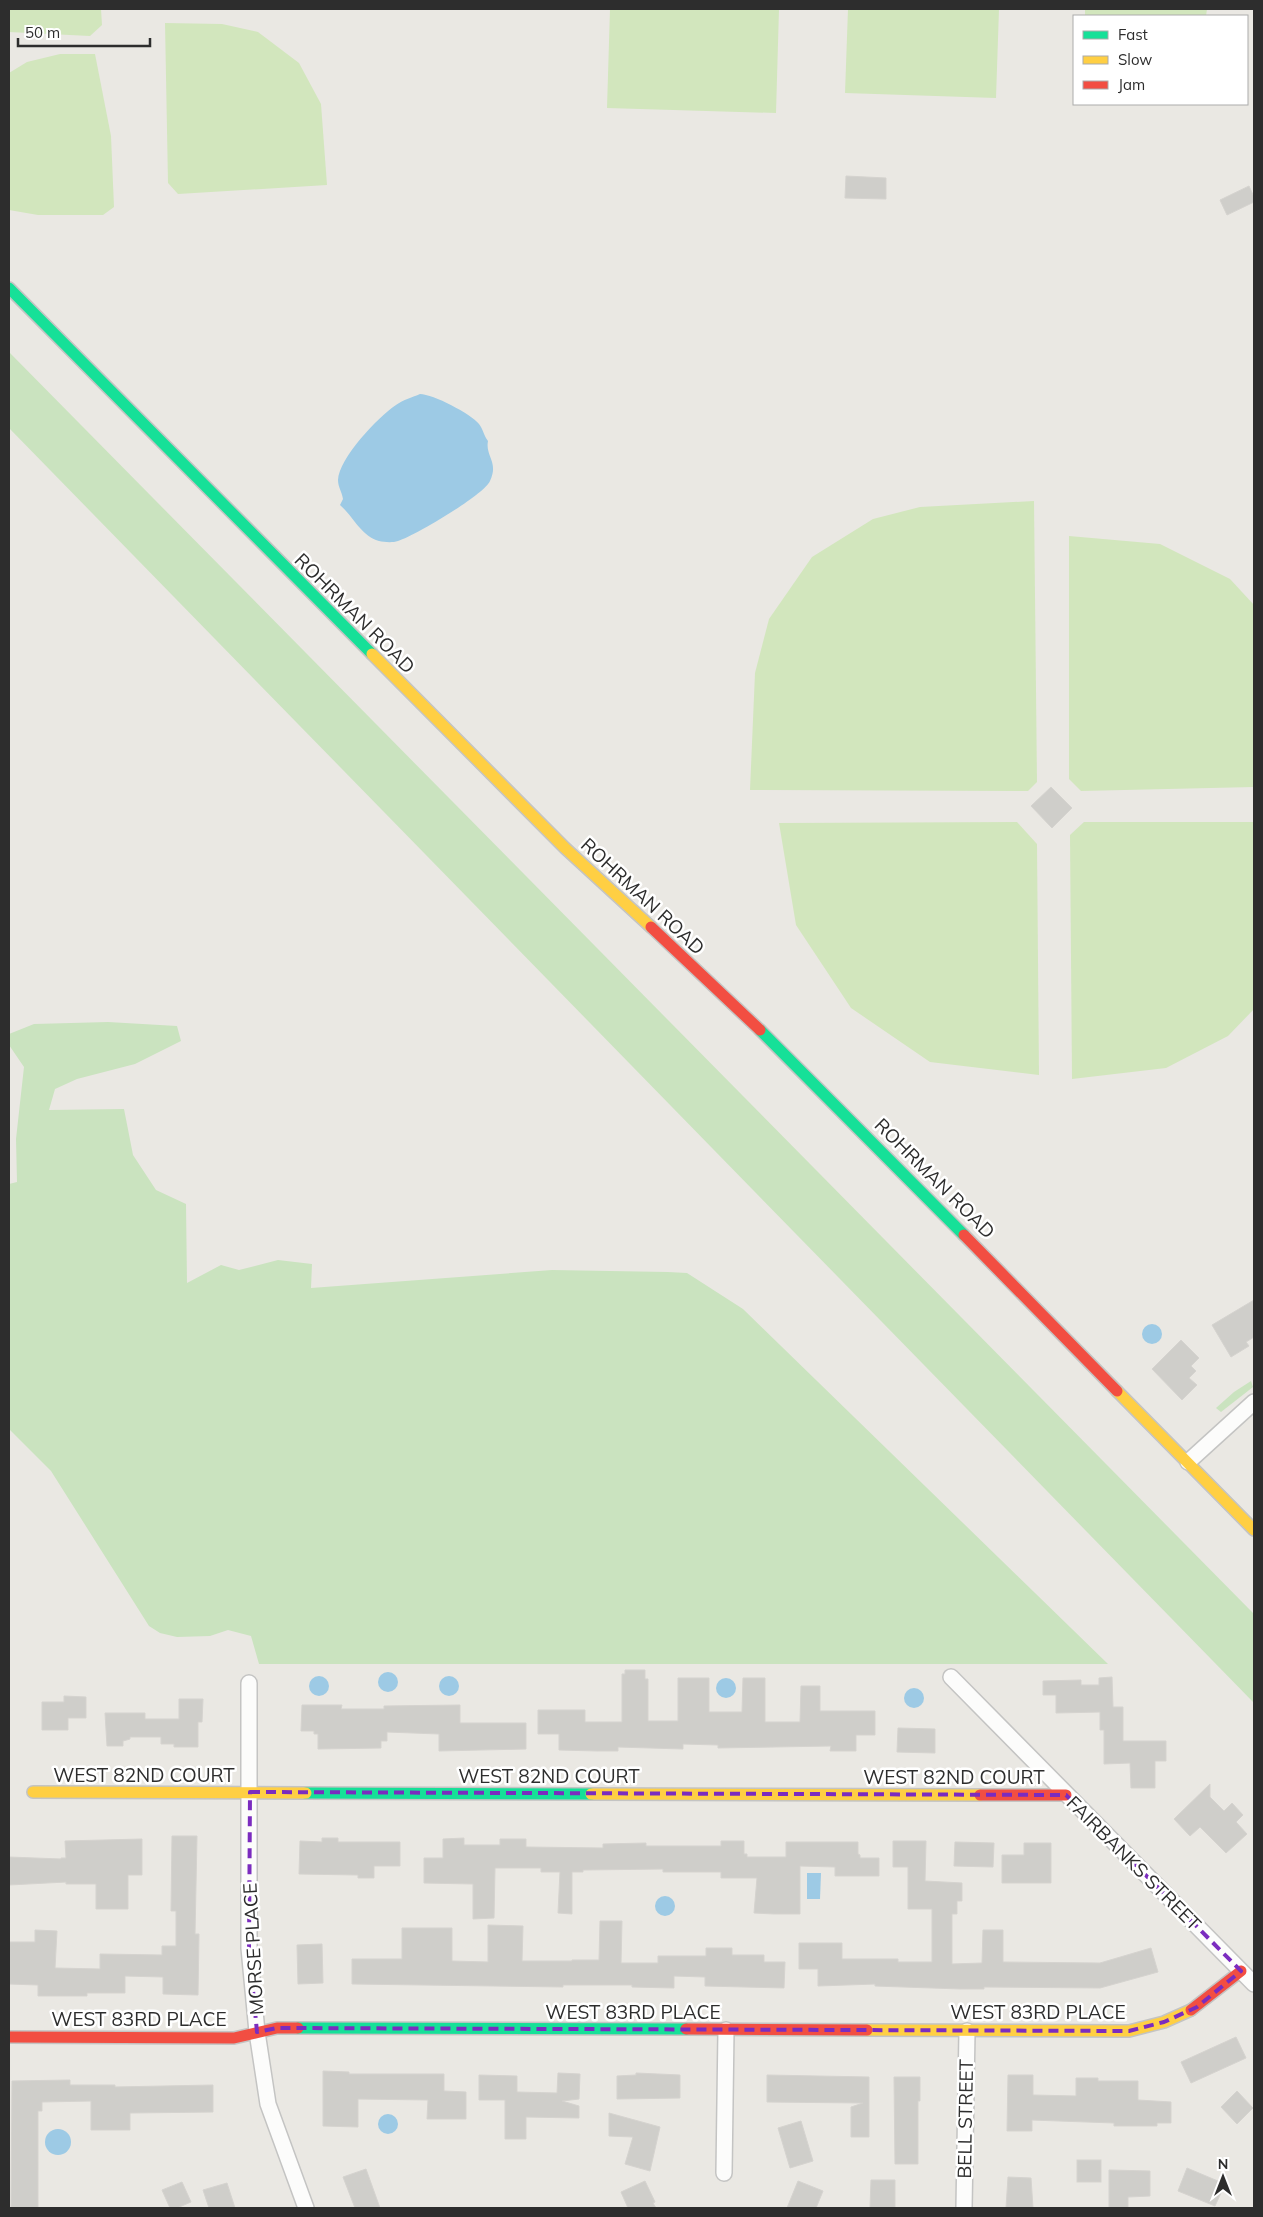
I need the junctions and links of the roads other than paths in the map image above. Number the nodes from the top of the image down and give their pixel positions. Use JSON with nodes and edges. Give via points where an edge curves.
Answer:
{"nodes":[{"id":1,"x":9,"y":288,"type":"edge"},
{"id":2,"x":1254,"y":1402,"type":"edge"},
{"id":3,"x":1188,"y":1462,"type":"junction"},
{"id":4,"x":1254,"y":1530,"type":"edge"},
{"id":5,"x":951,"y":1677,"type":"dead end"},
{"id":6,"x":249,"y":1683,"type":"dead end"},
{"id":7,"x":33,"y":1792,"type":"dead end"},
{"id":8,"x":250,"y":1792,"type":"junction"},
{"id":9,"x":1066,"y":1795,"type":"junction"},
{"id":10,"x":1242,"y":1971,"type":"junction"},
{"id":11,"x":1254,"y":1984,"type":"edge"},
{"id":12,"x":726,"y":2030,"type":"junction"},
{"id":13,"x":967,"y":2031,"type":"junction"},
{"id":14,"x":257,"y":2032,"type":"junction"},
{"id":15,"x":9,"y":2037,"type":"edge"},
{"id":16,"x":724,"y":2172,"type":"dead end"},
{"id":17,"x":306,"y":2208,"type":"edge"},
{"id":18,"x":964,"y":2208,"type":"edge"}],
"edges":[{"from":1,"to":3,"type":"street","name":"ROHRMAN ROAD","via":[[565,848],[712,983],[830,1098]]},
{"from":2,"to":3,"type":"street"},
{"from":3,"to":4,"type":"street","name":"ROHRMAN ROAD"},
{"from":5,"to":9,"type":"street","name":"FAIRBANKS STREET"},
{"from":6,"to":8,"type":"street","name":"MORSE PLACE"},
{"from":7,"to":8,"type":"street","name":"WEST 82ND COURT"},
{"from":8,"to":9,"type":"street","name":"WEST 82ND COURT"},
{"from":8,"to":14,"type":"street","name":"MORSE PLACE","via":[[249,1948]]},
{"from":9,"to":10,"type":"street","name":"FAIRBANKS STREET"},
{"from":10,"to":11,"type":"street","name":"FAIRBANKS STREET"},
{"from":10,"to":13,"type":"street","name":"WEST 83RD PLACE","via":[[1197,2007],[1164,2022],[1129,2031]]},
{"from":12,"to":13,"type":"street","name":"WEST 83RD PLACE"},
{"from":12,"to":14,"type":"street","name":"WEST 83RD PLACE","via":[[277,2028]]},
{"from":12,"to":16,"type":"street"},
{"from":13,"to":18,"type":"street","name":"BELL STREET"},
{"from":14,"to":15,"type":"street","name":"WEST 83RD PLACE","via":[[234,2038]]},
{"from":14,"to":17,"type":"street","name":"MORSE PLACE","via":[[268,2104]]}]}
